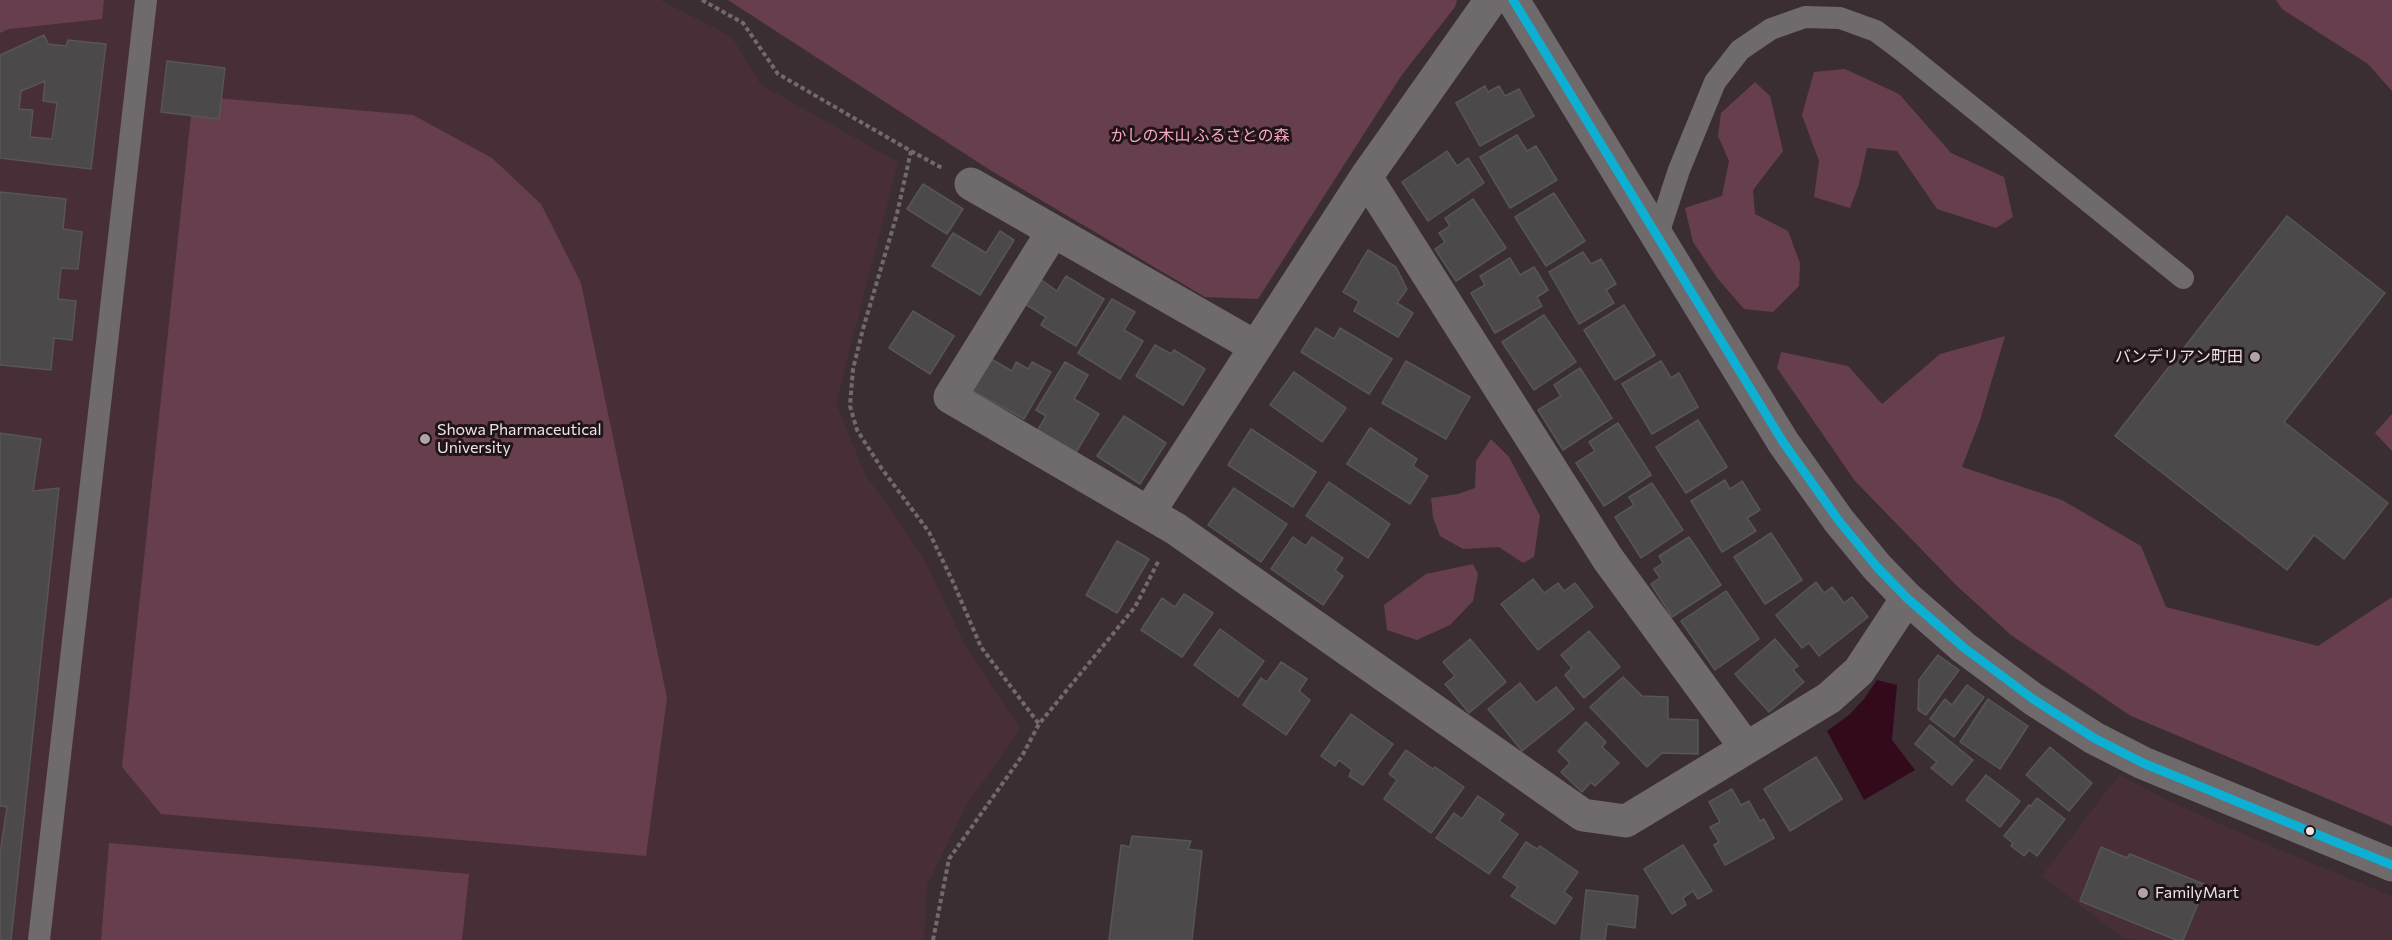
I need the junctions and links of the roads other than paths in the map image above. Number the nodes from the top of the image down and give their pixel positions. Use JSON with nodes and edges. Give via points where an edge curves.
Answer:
{"nodes":[{"id":1,"x":146,"y":0,"type":"edge"},
{"id":2,"x":1491,"y":0,"type":"edge"},
{"id":3,"x":1513,"y":0,"type":"edge"},
{"id":4,"x":1366,"y":177,"type":"junction"},
{"id":5,"x":971,"y":184,"type":"dead end"},
{"id":6,"x":1053,"y":231,"type":"junction"},
{"id":7,"x":1657,"y":237,"type":"junction"},
{"id":8,"x":2183,"y":278,"type":"dead end"},
{"id":9,"x":1256,"y":347,"type":"junction"},
{"id":10,"x":1162,"y":521,"type":"junction"},
{"id":11,"x":1907,"y":598,"type":"junction"},
{"id":12,"x":1746,"y":748,"type":"junction"},
{"id":13,"x":2392,"y":865,"type":"edge"},
{"id":14,"x":39,"y":940,"type":"edge"}],
"edges":[{"from":1,"to":14,"type":"lane"},
{"from":2,"to":4,"type":"street"},
{"from":3,"to":7,"type":"street"},
{"from":4,"to":9,"type":"street"},
{"from":4,"to":12,"type":"street","via":[[1608,559]]},
{"from":5,"to":6,"type":"street"},
{"from":6,"to":9,"type":"street"},
{"from":6,"to":10,"type":"street","via":[[950,398]]},
{"from":7,"to":8,"type":"lane","via":[[1715,82],[1740,50],[1772,29],[1805,17],[1840,18],[1876,31],[1895,45]]},
{"from":7,"to":11,"type":"street","via":[[1783,442],[1839,520]]},
{"from":9,"to":10,"type":"street"},
{"from":10,"to":12,"type":"street","via":[[1583,815],[1626,821]]},
{"from":11,"to":12,"type":"street","via":[[1859,671],[1828,698]]},
{"from":11,"to":13,"type":"street","via":[[1963,647],[2094,738],[2143,763]]}]}
